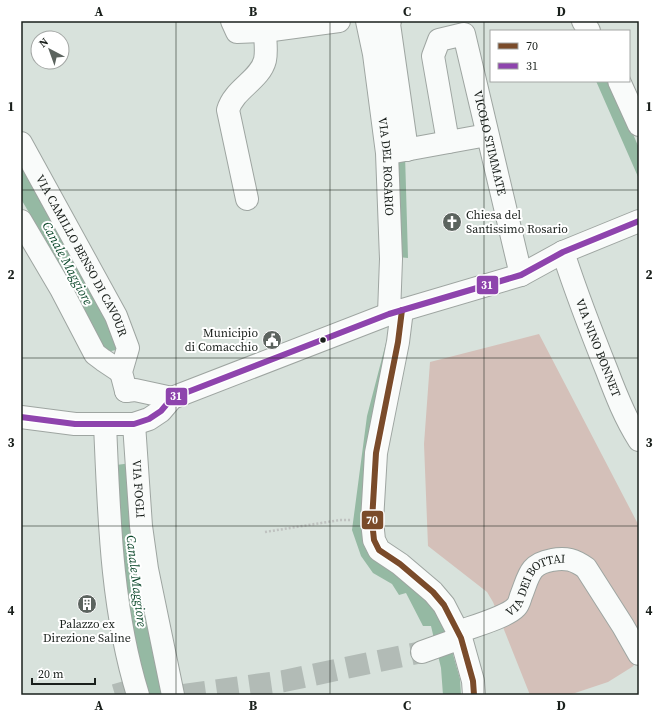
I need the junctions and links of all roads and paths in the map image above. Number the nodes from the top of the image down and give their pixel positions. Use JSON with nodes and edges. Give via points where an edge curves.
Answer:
{"nodes":[{"id":1,"x":232,"y":21,"type":"edge"},
{"id":2,"x":339,"y":21,"type":"edge"},
{"id":3,"x":366,"y":21,"type":"edge"},
{"id":4,"x":390,"y":21,"type":"edge"},
{"id":5,"x":583,"y":21,"type":"edge"},
{"id":6,"x":588,"y":30,"type":"edge"},
{"id":7,"x":265,"y":31,"type":"junction"},
{"id":8,"x":619,"y":82,"type":"edge"},
{"id":9,"x":639,"y":125,"type":"edge"},
{"id":10,"x":487,"y":135,"type":"dead end"},
{"id":11,"x":448,"y":142,"type":"junction"},
{"id":12,"x":21,"y":143,"type":"edge"},
{"id":13,"x":398,"y":152,"type":"junction"},
{"id":14,"x":247,"y":199,"type":"dead end"},
{"id":15,"x":21,"y":221,"type":"edge"},
{"id":16,"x":639,"y":221,"type":"edge"},
{"id":17,"x":563,"y":252,"type":"junction"},
{"id":18,"x":521,"y":275,"type":"junction"},
{"id":19,"x":396,"y":312,"type":"junction"},
{"id":20,"x":124,"y":382,"type":"junction"},
{"id":21,"x":172,"y":398,"type":"junction"},
{"id":22,"x":21,"y":417,"type":"edge"},
{"id":23,"x":105,"y":424,"type":"junction"},
{"id":24,"x":130,"y":424,"type":"junction"},
{"id":25,"x":639,"y":440,"type":"edge"},
{"id":26,"x":351,"y":520,"type":"dead end"},
{"id":27,"x":265,"y":532,"type":"dead end"},
{"id":28,"x":459,"y":635,"type":"junction"},
{"id":29,"x":422,"y":652,"type":"tunnel mouth"},
{"id":30,"x":639,"y":654,"type":"edge"},
{"id":31,"x":135,"y":691,"type":"edge"},
{"id":32,"x":173,"y":695,"type":"edge"},
{"id":33,"x":474,"y":695,"type":"edge"}],
"edges":[{"from":1,"to":7,"type":"street","via":[[237,32]]},
{"from":2,"to":7,"type":"street"},
{"from":3,"to":13,"type":"street","name":"VIA DEL ROSARIO"},
{"from":4,"to":13,"type":"street"},
{"from":5,"to":6,"type":"street"},
{"from":7,"to":14,"type":"street","via":[[264,63],[235,96],[228,110]]},
{"from":8,"to":9,"type":"street"},
{"from":10,"to":11,"type":"street"},
{"from":11,"to":13,"type":"street"},
{"from":11,"to":18,"type":"street","name":"VICOLO STIMMATE","via":[[433,56],[439,40],[464,34]]},
{"from":12,"to":20,"type":"street","name":"VIA CAMILLO BENSO DI CAVOUR","via":[[116,316],[128,348]]},
{"from":13,"to":19,"type":"street","name":"VIA DEL ROSARIO","via":[[392,259]]},
{"from":15,"to":20,"type":"street","via":[[96,354]]},
{"from":16,"to":17,"type":"street"},
{"from":17,"to":18,"type":"street"},
{"from":17,"to":25,"type":"street","name":"VIA NINO BONNET","via":[[589,327],[627,421]]},
{"from":18,"to":19,"type":"street"},
{"from":19,"to":21,"type":"street"},
{"from":19,"to":28,"type":"street","name":"VIA DEL ROSARIO","via":[[398,342],[376,453],[372,521],[374,540],[379,550],[433,592],[444,605]]},
{"from":20,"to":21,"type":"street","via":[[141,391]]},
{"from":20,"to":24,"type":"street","name":"VIA CAMILLO BENSO DI CAVOUR","via":[[119,400],[121,417]]},
{"from":21,"to":24,"type":"street","via":[[161,411],[149,419]]},
{"from":22,"to":23,"type":"street","via":[[75,424]]},
{"from":23,"to":24,"type":"street"},
{"from":23,"to":31,"type":"street","via":[[116,596]]},
{"from":24,"to":32,"type":"street","name":"VIA FOGLI","via":[[147,569]]},
{"from":26,"to":27,"type":"path"},
{"from":28,"to":29,"type":"street","name":"VIA DEI BOTTAI"},
{"from":28,"to":30,"type":"street","name":"VIA DEI BOTTAI","via":[[508,613],[517,606],[531,571],[541,562],[569,559],[586,568]]},
{"from":28,"to":33,"type":"street","name":"VIA DEL ROSARIO","via":[[473,681]]}]}
